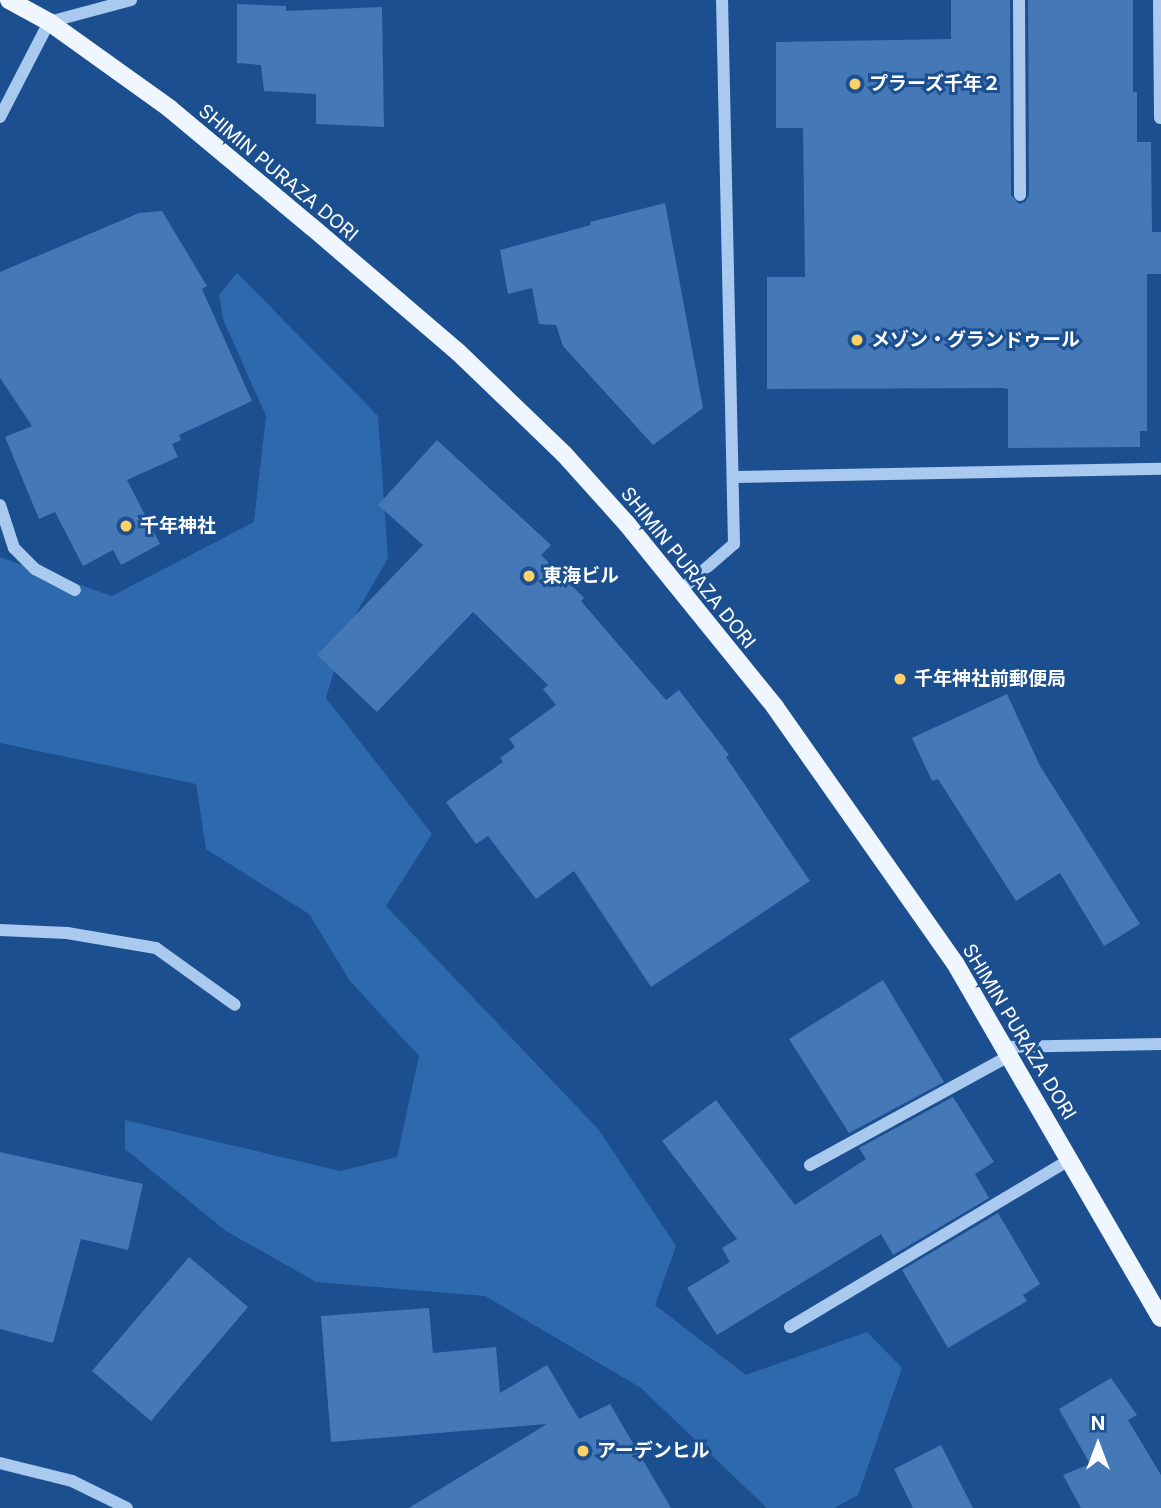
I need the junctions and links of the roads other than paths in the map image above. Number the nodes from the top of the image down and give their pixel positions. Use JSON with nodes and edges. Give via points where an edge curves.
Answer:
{"nodes":[{"id":1,"x":9,"y":0,"type":"edge"},
{"id":2,"x":131,"y":0,"type":"edge"},
{"id":3,"x":722,"y":0,"type":"edge"},
{"id":4,"x":1018,"y":0,"type":"edge"},
{"id":5,"x":1159,"y":0,"type":"edge"},
{"id":6,"x":48,"y":22,"type":"junction"},
{"id":7,"x":0,"y":117,"type":"edge"},
{"id":8,"x":1160,"y":118,"type":"edge"},
{"id":9,"x":1020,"y":195,"type":"dead end"},
{"id":10,"x":1161,"y":468,"type":"edge"},
{"id":11,"x":734,"y":477,"type":"junction"},
{"id":12,"x":0,"y":505,"type":"edge"},
{"id":13,"x":75,"y":590,"type":"dead end"},
{"id":14,"x":681,"y":590,"type":"junction"},
{"id":15,"x":0,"y":930,"type":"edge"},
{"id":16,"x":235,"y":1004,"type":"dead end"},
{"id":17,"x":1161,"y":1044,"type":"edge"},
{"id":18,"x":1008,"y":1051,"type":"junction"},
{"id":19,"x":1069,"y":1160,"type":"junction"},
{"id":20,"x":810,"y":1165,"type":"dead end"},
{"id":21,"x":1161,"y":1318,"type":"edge"},
{"id":22,"x":790,"y":1327,"type":"dead end"},
{"id":23,"x":0,"y":1463,"type":"edge"},
{"id":24,"x":127,"y":1508,"type":"edge"}],
"edges":[{"from":1,"to":6,"type":"main road","name":"SHIMIN PURAZA DORI"},
{"from":2,"to":6,"type":"street"},
{"from":3,"to":11,"type":"street"},
{"from":4,"to":9,"type":"street"},
{"from":5,"to":8,"type":"street"},
{"from":6,"to":7,"type":"street"},
{"from":6,"to":14,"type":"main road","name":"SHIMIN PURAZA DORI","via":[[169,108],[458,352],[564,454]]},
{"from":10,"to":11,"type":"street"},
{"from":11,"to":14,"type":"street","via":[[734,544]]},
{"from":12,"to":13,"type":"street","via":[[14,548],[35,569]]},
{"from":14,"to":18,"type":"main road","name":"SHIMIN PURAZA DORI","via":[[775,707],[867,836],[955,963]]},
{"from":15,"to":16,"type":"street","via":[[68,933],[156,948]]},
{"from":17,"to":18,"type":"street"},
{"from":18,"to":19,"type":"main road","name":"SHIMIN PURAZA DORI"},
{"from":18,"to":20,"type":"street"},
{"from":19,"to":21,"type":"main road","name":"SHIMIN PURAZA DORI"},
{"from":19,"to":22,"type":"street"},
{"from":23,"to":24,"type":"street","via":[[72,1481]]}]}
